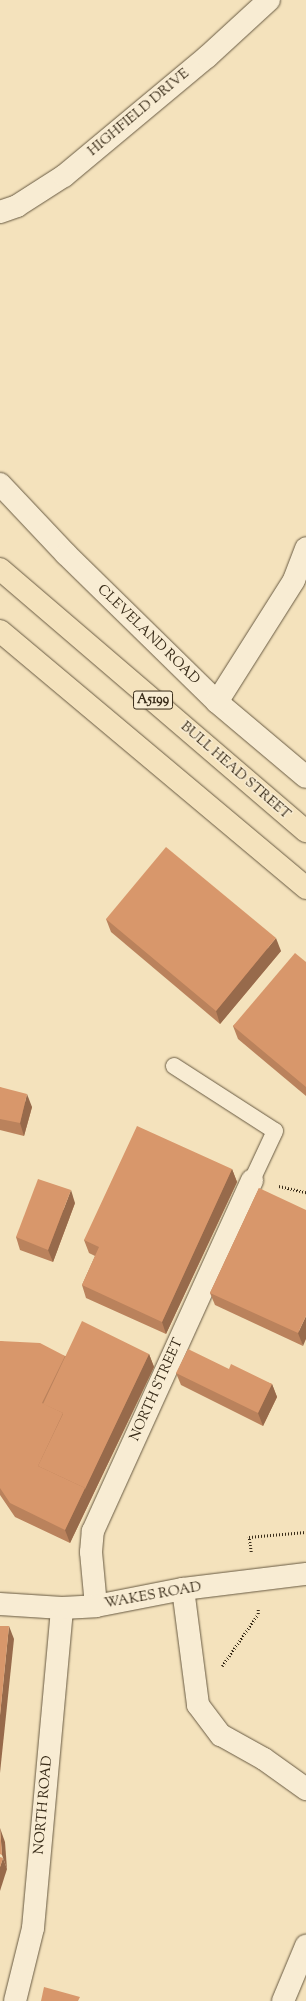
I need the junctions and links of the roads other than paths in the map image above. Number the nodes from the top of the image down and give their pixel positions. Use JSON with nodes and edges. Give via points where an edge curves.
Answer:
{"nodes":[{"id":1,"x":269,"y":0,"type":"edge"},
{"id":2,"x":0,"y":212,"type":"edge"},
{"id":3,"x":0,"y":484,"type":"edge"},
{"id":4,"x":306,"y":548,"type":"edge"},
{"id":5,"x":0,"y":569,"type":"edge"},
{"id":6,"x":0,"y":631,"type":"edge"},
{"id":7,"x":217,"y":702,"type":"junction"},
{"id":8,"x":306,"y":777,"type":"edge"},
{"id":9,"x":306,"y":831,"type":"edge"},
{"id":10,"x":306,"y":888,"type":"edge"},
{"id":11,"x":174,"y":1066,"type":"dead end"},
{"id":12,"x":252,"y":1180,"type":"joint"},
{"id":13,"x":306,"y":1574,"type":"edge"},
{"id":14,"x":184,"y":1589,"type":"junction"},
{"id":15,"x":0,"y":1604,"type":"edge"},
{"id":16,"x":96,"y":1606,"type":"junction"},
{"id":17,"x":62,"y":1608,"type":"junction"},
{"id":18,"x":306,"y":1789,"type":"edge"},
{"id":19,"x":306,"y":1946,"type":"edge"},
{"id":20,"x":15,"y":2001,"type":"edge"},
{"id":21,"x":283,"y":2001,"type":"edge"}],
"edges":[{"from":1,"to":2,"type":"street","name":"HIGHFIELD DRIVE","via":[[207,56],[64,176],[17,206]]},
{"from":3,"to":7,"type":"street","name":"CLEVELAND ROAD","via":[[66,554]]},
{"from":4,"to":7,"type":"street","via":[[294,580]]},
{"from":5,"to":9,"type":"main road","name":"BULL HEAD STREET","number":"A5199"},
{"from":6,"to":10,"type":"main road"},
{"from":7,"to":8,"type":"street","name":"CLEVELAND ROAD"},
{"from":11,"to":12,"type":"lane","via":[[275,1131]]},
{"from":12,"to":16,"type":"street","name":"NORTH STREET","via":[[93,1531],[92,1572]]},
{"from":13,"to":14,"type":"street","name":"WAKES ROAD"},
{"from":14,"to":16,"type":"street","name":"WAKES ROAD"},
{"from":14,"to":18,"type":"street","via":[[198,1705],[221,1736],[264,1759]]},
{"from":15,"to":17,"type":"street","name":"WAKES ROAD"},
{"from":16,"to":17,"type":"street","name":"WAKES ROAD"},
{"from":17,"to":20,"type":"street","name":"NORTH ROAD","via":[[33,1928]]},
{"from":19,"to":21,"type":"street"}]}
